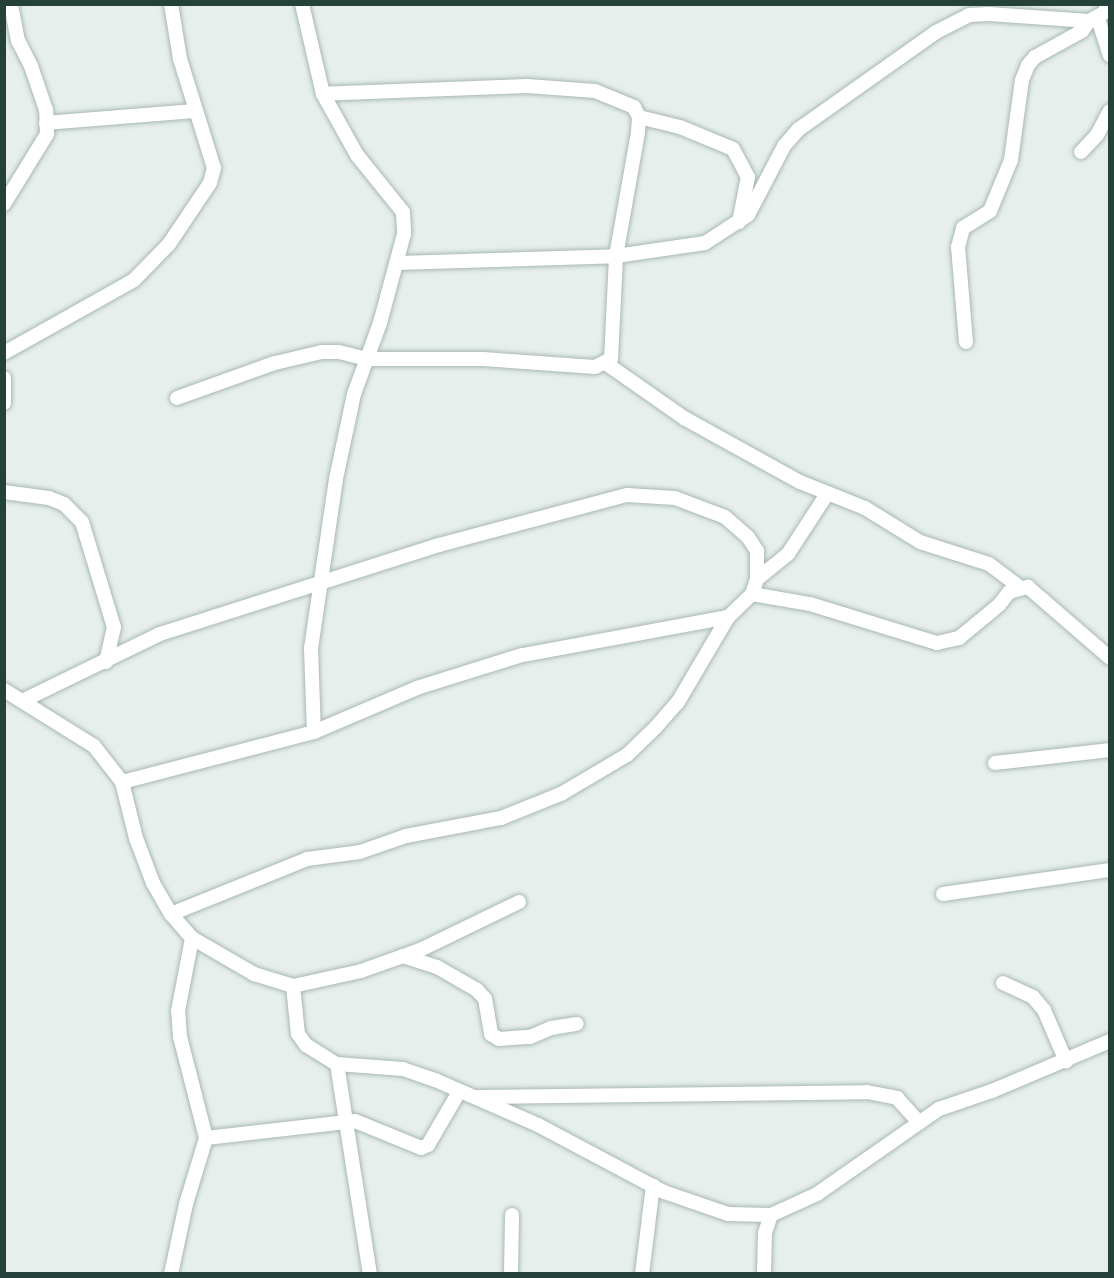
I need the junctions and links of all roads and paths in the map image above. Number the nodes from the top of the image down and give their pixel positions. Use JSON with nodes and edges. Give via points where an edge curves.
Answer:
{"nodes":[{"id":1,"x":11,"y":4,"type":"edge"},
{"id":2,"x":171,"y":4,"type":"edge"},
{"id":3,"x":302,"y":4,"type":"edge"},
{"id":4,"x":1107,"y":4,"type":"edge"},
{"id":5,"x":1093,"y":20,"type":"junction"},
{"id":6,"x":1110,"y":55,"type":"edge"},
{"id":7,"x":323,"y":94,"type":"junction"},
{"id":8,"x":194,"y":111,"type":"junction"},
{"id":9,"x":1110,"y":111,"type":"edge"},
{"id":10,"x":639,"y":117,"type":"junction"},
{"id":11,"x":46,"y":123,"type":"junction"},
{"id":12,"x":1081,"y":152,"type":"dead end"},
{"id":13,"x":4,"y":204,"type":"edge"},
{"id":14,"x":738,"y":224,"type":"junction"},
{"id":15,"x":616,"y":256,"type":"junction"},
{"id":16,"x":398,"y":263,"type":"junction"},
{"id":17,"x":966,"y":342,"type":"dead end"},
{"id":18,"x":4,"y":353,"type":"edge"},
{"id":19,"x":368,"y":359,"type":"junction"},
{"id":20,"x":607,"y":364,"type":"junction"},
{"id":21,"x":4,"y":378,"type":"edge"},
{"id":22,"x":177,"y":398,"type":"dead end"},
{"id":23,"x":4,"y":403,"type":"edge"},
{"id":24,"x":4,"y":492,"type":"edge"},
{"id":25,"x":827,"y":494,"type":"junction"},
{"id":26,"x":758,"y":579,"type":"junction"},
{"id":27,"x":322,"y":581,"type":"junction"},
{"id":28,"x":1020,"y":587,"type":"junction"},
{"id":29,"x":752,"y":594,"type":"junction"},
{"id":30,"x":728,"y":617,"type":"junction"},
{"id":31,"x":1110,"y":658,"type":"edge"},
{"id":32,"x":106,"y":662,"type":"junction"},
{"id":33,"x":4,"y":690,"type":"edge"},
{"id":34,"x":22,"y":701,"type":"junction"},
{"id":35,"x":314,"y":732,"type":"junction"},
{"id":36,"x":1110,"y":750,"type":"edge"},
{"id":37,"x":995,"y":762,"type":"dead end"},
{"id":38,"x":122,"y":782,"type":"junction"},
{"id":39,"x":1110,"y":870,"type":"edge"},
{"id":40,"x":943,"y":894,"type":"dead end"},
{"id":41,"x":519,"y":902,"type":"dead end"},
{"id":42,"x":171,"y":914,"type":"junction"},
{"id":43,"x":192,"y":938,"type":"junction"},
{"id":44,"x":403,"y":956,"type":"junction"},
{"id":45,"x":1003,"y":983,"type":"dead end"},
{"id":46,"x":293,"y":986,"type":"junction"},
{"id":47,"x":577,"y":1024,"type":"dead end"},
{"id":48,"x":1110,"y":1041,"type":"edge"},
{"id":49,"x":1066,"y":1061,"type":"junction"},
{"id":50,"x":337,"y":1064,"type":"junction"},
{"id":51,"x":464,"y":1094,"type":"junction"},
{"id":52,"x":918,"y":1121,"type":"junction"},
{"id":53,"x":343,"y":1123,"type":"junction"},
{"id":54,"x":206,"y":1138,"type":"junction"},
{"id":55,"x":653,"y":1186,"type":"junction"},
{"id":56,"x":512,"y":1215,"type":"dead end"},
{"id":57,"x":771,"y":1215,"type":"junction"},
{"id":58,"x":171,"y":1274,"type":"edge"},
{"id":59,"x":370,"y":1274,"type":"edge"},
{"id":60,"x":511,"y":1274,"type":"edge"},
{"id":61,"x":642,"y":1274,"type":"edge"},
{"id":62,"x":764,"y":1274,"type":"edge"}],
"edges":[{"from":1,"to":11,"type":"street","via":[[18,41],[39,87]]},
{"from":2,"to":8,"type":"street"},
{"from":3,"to":7,"type":"street"},
{"from":4,"to":5,"type":"street"},
{"from":5,"to":6,"type":"street"},
{"from":5,"to":14,"type":"street","via":[[1008,13],[969,15],[951,22],[799,129],[784,146],[755,203]]},
{"from":5,"to":17,"type":"street","via":[[1028,65],[1011,160],[990,211],[963,228],[958,247]]},
{"from":7,"to":10,"type":"street","via":[[449,86],[565,87],[616,97],[634,107]]},
{"from":7,"to":16,"type":"street","via":[[357,155],[403,212],[404,234]]},
{"from":8,"to":11,"type":"street"},
{"from":8,"to":18,"type":"street","via":[[214,168],[210,183],[169,244],[134,280],[111,296]]},
{"from":9,"to":12,"type":"street","via":[[1097,135]]},
{"from":10,"to":14,"type":"street","via":[[680,127],[733,150],[748,177]]},
{"from":10,"to":15,"type":"street"},
{"from":11,"to":13,"type":"street","via":[[47,134],[38,154]]},
{"from":14,"to":15,"type":"street","via":[[705,243]]},
{"from":15,"to":16,"type":"street"},
{"from":15,"to":20,"type":"street"},
{"from":16,"to":19,"type":"street"},
{"from":19,"to":20,"type":"street","via":[[483,359],[595,367]]},
{"from":19,"to":22,"type":"street","via":[[339,352],[302,355]]},
{"from":19,"to":27,"type":"street","via":[[345,427]]},
{"from":20,"to":25,"type":"street","via":[[684,418]]},
{"from":21,"to":23,"type":"street"},
{"from":24,"to":32,"type":"street","via":[[49,498],[64,504],[82,522],[114,627]]},
{"from":25,"to":26,"type":"street","via":[[788,554]]},
{"from":25,"to":28,"type":"street","via":[[865,508],[920,542],[989,564]]},
{"from":26,"to":27,"type":"street","via":[[757,551],[748,537],[725,518],[675,498],[653,494],[627,495],[545,514]]},
{"from":26,"to":29,"type":"street"},
{"from":27,"to":32,"type":"street","via":[[135,643]]},
{"from":27,"to":35,"type":"street","via":[[310,667]]},
{"from":28,"to":29,"type":"street","via":[[959,638],[937,643],[810,604]]},
{"from":28,"to":31,"type":"street","via":[[1036,591]]},
{"from":29,"to":30,"type":"street"},
{"from":30,"to":35,"type":"street","via":[[522,655],[417,688]]},
{"from":30,"to":42,"type":"street","via":[[678,702],[656,727],[627,755],[561,794],[501,818],[443,828],[360,852],[308,859],[253,885]]},
{"from":32,"to":34,"type":"street"},
{"from":33,"to":34,"type":"street"},
{"from":34,"to":38,"type":"street","via":[[94,746]]},
{"from":35,"to":38,"type":"street"},
{"from":36,"to":37,"type":"street"},
{"from":38,"to":42,"type":"street","via":[[143,856]]},
{"from":39,"to":40,"type":"street"},
{"from":41,"to":44,"type":"street"},
{"from":42,"to":43,"type":"street"},
{"from":43,"to":46,"type":"street","via":[[254,974]]},
{"from":43,"to":54,"type":"street","via":[[184,967],[179,1028],[190,1088]]},
{"from":44,"to":46,"type":"street","via":[[361,971]]},
{"from":44,"to":47,"type":"street","via":[[437,967],[477,990],[485,999],[491,1034],[499,1039],[530,1037],[551,1028]]},
{"from":45,"to":49,"type":"street","via":[[1033,997],[1044,1010]]},
{"from":46,"to":50,"type":"street","via":[[298,1034],[306,1045]]},
{"from":48,"to":49,"type":"street"},
{"from":49,"to":52,"type":"street","via":[[939,1109]]},
{"from":50,"to":51,"type":"street","via":[[403,1069]]},
{"from":50,"to":53,"type":"street"},
{"from":51,"to":52,"type":"street","via":[[867,1092],[897,1098]]},
{"from":51,"to":53,"type":"street","via":[[428,1145],[421,1148],[364,1124]]},
{"from":51,"to":55,"type":"street","via":[[538,1125]]},
{"from":52,"to":57,"type":"street","via":[[817,1194]]},
{"from":53,"to":54,"type":"street"},
{"from":53,"to":59,"type":"street"},
{"from":54,"to":58,"type":"street","via":[[191,1184]]},
{"from":55,"to":57,"type":"street","via":[[728,1214]]},
{"from":55,"to":61,"type":"street"},
{"from":56,"to":60,"type":"street"},
{"from":57,"to":62,"type":"street","via":[[765,1233]]}]}
